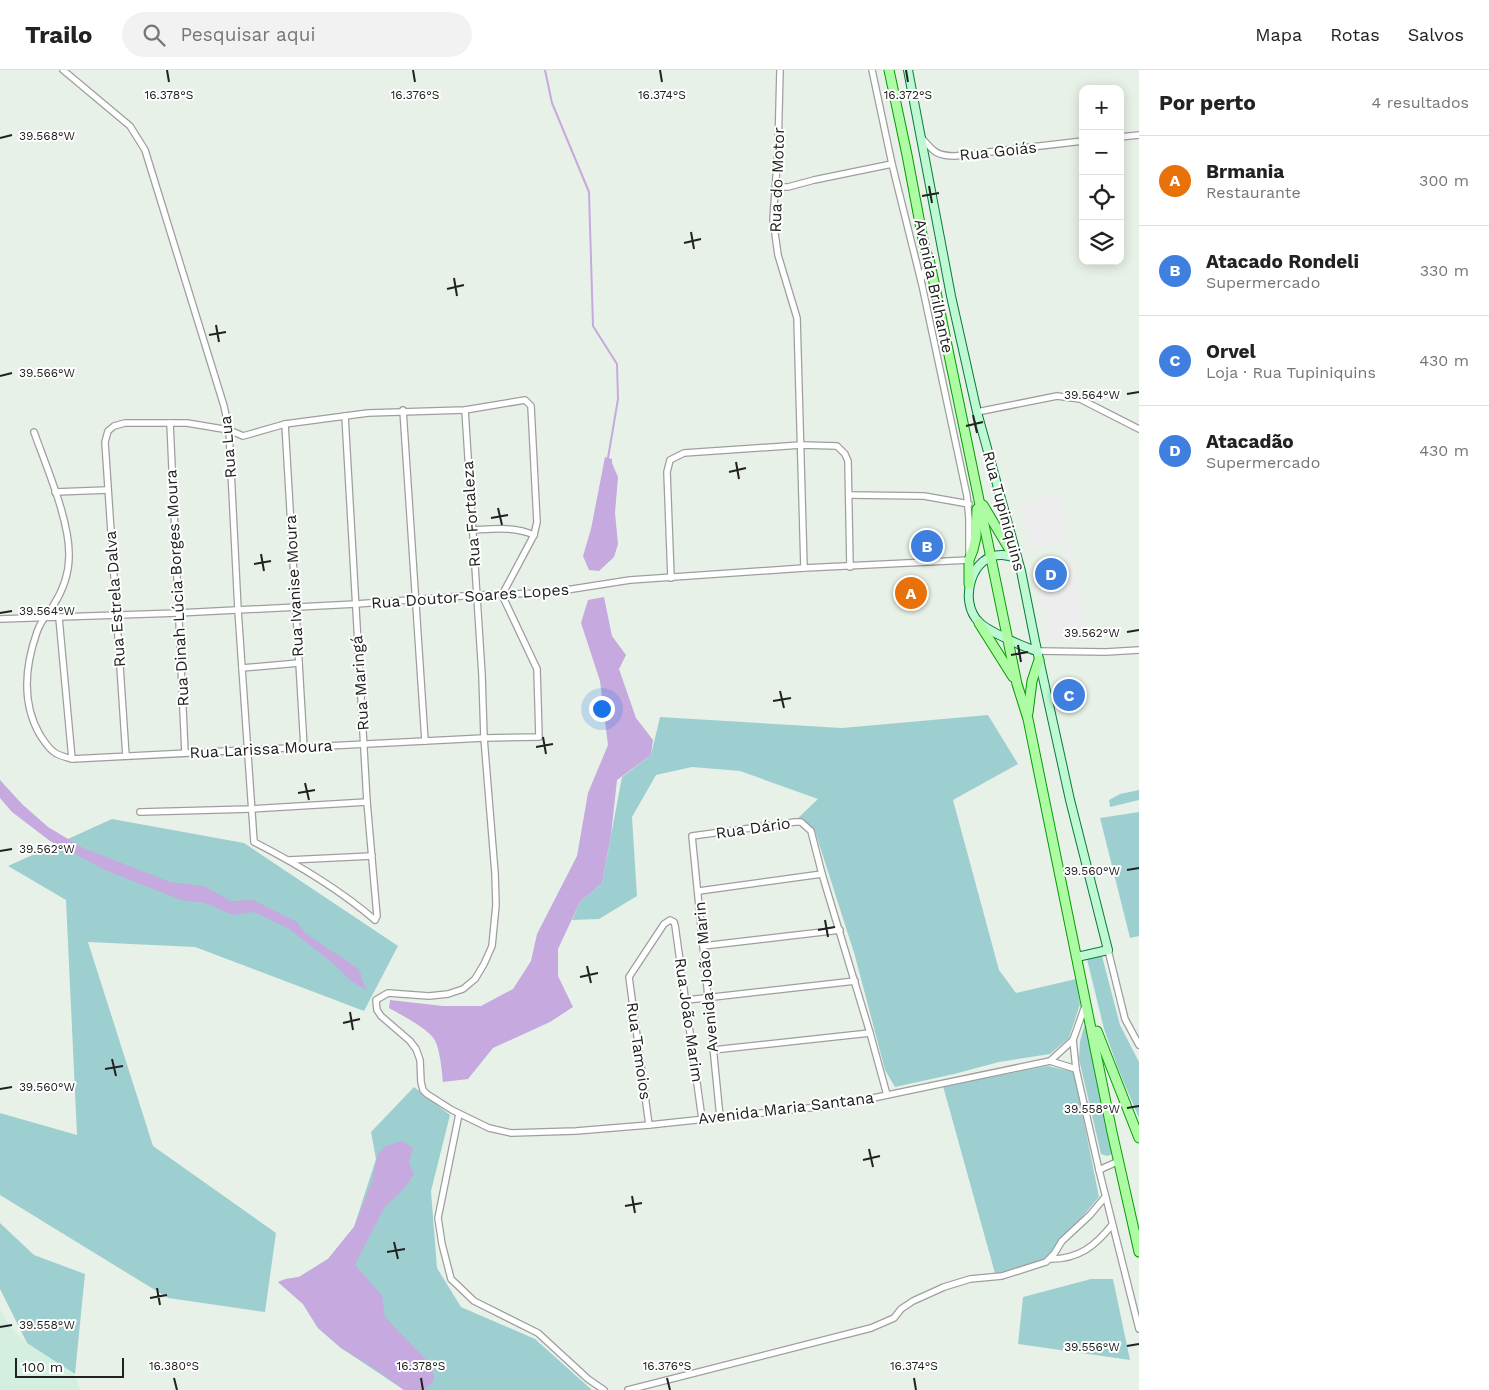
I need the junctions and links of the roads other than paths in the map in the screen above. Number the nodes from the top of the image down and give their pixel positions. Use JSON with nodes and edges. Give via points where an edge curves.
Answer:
{"nodes":[{"id":1,"x":63,"y":70,"type":"edge"},
{"id":2,"x":780,"y":70,"type":"edge"},
{"id":3,"x":872,"y":70,"type":"edge"},
{"id":4,"x":889,"y":70,"type":"edge"},
{"id":5,"x":908,"y":70,"type":"edge"},
{"id":6,"x":1139,"y":134,"type":"edge"},
{"id":7,"x":1124,"y":136,"type":"edge"},
{"id":8,"x":921,"y":137,"type":"junction"},
{"id":9,"x":1079,"y":141,"type":"edge"},
{"id":10,"x":892,"y":164,"type":"junction"},
{"id":11,"x":776,"y":187,"type":"junction"},
{"id":12,"x":929,"y":258,"type":"junction"},
{"id":13,"x":922,"y":285,"type":"junction"},
{"id":14,"x":404,"y":410,"type":"junction"},
{"id":15,"x":465,"y":410,"type":"junction"},
{"id":16,"x":977,"y":412,"type":"junction"},
{"id":17,"x":345,"y":416,"type":"junction"},
{"id":18,"x":170,"y":423,"type":"junction"},
{"id":19,"x":285,"y":424,"type":"junction"},
{"id":20,"x":1139,"y":429,"type":"edge"},
{"id":21,"x":229,"y":430,"type":"junction"},
{"id":22,"x":34,"y":432,"type":"dead end"},
{"id":23,"x":801,"y":445,"type":"junction"},
{"id":24,"x":108,"y":490,"type":"junction"},
{"id":25,"x":55,"y":492,"type":"junction"},
{"id":26,"x":849,"y":495,"type":"junction"},
{"id":27,"x":978,"y":496,"type":"junction"},
{"id":28,"x":968,"y":504,"type":"junction"},
{"id":29,"x":472,"y":530,"type":"junction"},
{"id":30,"x":534,"y":536,"type":"junction"},
{"id":31,"x":992,"y":556,"type":"junction"},
{"id":32,"x":1017,"y":559,"type":"junction"},
{"id":33,"x":968,"y":560,"type":"junction"},
{"id":34,"x":850,"y":567,"type":"junction"},
{"id":35,"x":804,"y":568,"type":"junction"},
{"id":36,"x":671,"y":578,"type":"junction"},
{"id":37,"x":969,"y":584,"type":"junction"},
{"id":38,"x":502,"y":594,"type":"junction"},
{"id":39,"x":476,"y":596,"type":"junction"},
{"id":40,"x":414,"y":599,"type":"junction"},
{"id":41,"x":356,"y":604,"type":"junction"},
{"id":42,"x":296,"y":607,"type":"junction"},
{"id":43,"x":238,"y":610,"type":"junction"},
{"id":44,"x":178,"y":613,"type":"junction"},
{"id":45,"x":116,"y":616,"type":"junction"},
{"id":46,"x":43,"y":617,"type":"junction"},
{"id":47,"x":59,"y":618,"type":"junction"},
{"id":48,"x":0,"y":619,"type":"edge"},
{"id":49,"x":979,"y":623,"type":"junction"},
{"id":50,"x":1008,"y":638,"type":"junction"},
{"id":51,"x":1139,"y":650,"type":"edge"},
{"id":52,"x":1038,"y":656,"type":"junction"},
{"id":53,"x":299,"y":663,"type":"junction"},
{"id":54,"x":242,"y":668,"type":"junction"},
{"id":55,"x":1017,"y":684,"type":"junction"},
{"id":56,"x":1028,"y":719,"type":"junction"},
{"id":57,"x":484,"y":738,"type":"junction"},
{"id":58,"x":425,"y":741,"type":"junction"},
{"id":59,"x":364,"y":744,"type":"junction"},
{"id":60,"x":304,"y":748,"type":"junction"},
{"id":61,"x":246,"y":751,"type":"junction"},
{"id":62,"x":185,"y":753,"type":"junction"},
{"id":63,"x":126,"y":756,"type":"junction"},
{"id":64,"x":72,"y":759,"type":"junction"},
{"id":65,"x":367,"y":802,"type":"junction"},
{"id":66,"x":250,"y":809,"type":"junction"},
{"id":67,"x":140,"y":812,"type":"dead end"},
{"id":68,"x":692,"y":836,"type":"joint"},
{"id":69,"x":372,"y":856,"type":"junction"},
{"id":70,"x":288,"y":860,"type":"junction"},
{"id":71,"x":822,"y":874,"type":"junction"},
{"id":72,"x":699,"y":891,"type":"junction"},
{"id":73,"x":674,"y":922,"type":"joint"},
{"id":74,"x":840,"y":930,"type":"junction"},
{"id":75,"x":703,"y":946,"type":"junction"},
{"id":76,"x":1108,"y":950,"type":"junction"},
{"id":77,"x":1077,"y":957,"type":"junction"},
{"id":78,"x":855,"y":982,"type":"junction"},
{"id":79,"x":708,"y":999,"type":"junction"},
{"id":80,"x":687,"y":1000,"type":"junction"},
{"id":81,"x":1088,"y":1006,"type":"junction"},
{"id":82,"x":870,"y":1033,"type":"junction"},
{"id":83,"x":1073,"y":1040,"type":"junction"},
{"id":84,"x":1139,"y":1045,"type":"edge"},
{"id":85,"x":713,"y":1050,"type":"junction"},
{"id":86,"x":1050,"y":1061,"type":"junction"},
{"id":87,"x":1076,"y":1069,"type":"junction"},
{"id":88,"x":887,"y":1095,"type":"junction"},
{"id":89,"x":452,"y":1110,"type":"joint"},
{"id":90,"x":459,"y":1114,"type":"junction"},
{"id":91,"x":720,"y":1117,"type":"junction"},
{"id":92,"x":702,"y":1119,"type":"junction"},
{"id":93,"x":649,"y":1125,"type":"junction"},
{"id":94,"x":1139,"y":1138,"type":"edge"},
{"id":95,"x":1119,"y":1161,"type":"junction"},
{"id":96,"x":1098,"y":1170,"type":"junction"},
{"id":97,"x":1105,"y":1198,"type":"junction"},
{"id":98,"x":1112,"y":1225,"type":"junction"},
{"id":99,"x":1139,"y":1252,"type":"edge"},
{"id":100,"x":1050,"y":1259,"type":"junction"},
{"id":101,"x":1139,"y":1329,"type":"edge"},
{"id":102,"x":604,"y":1390,"type":"edge"},
{"id":103,"x":628,"y":1390,"type":"edge"}],
"edges":[{"from":1,"to":21,"type":"street","name":"Rua Lua","via":[[130,126],[145,150],[210,356]]},
{"from":2,"to":11,"type":"street","name":"Rua do Motor"},
{"from":3,"to":10,"type":"street"},
{"from":4,"to":12,"type":"main road","name":"Avenida Brilhante"},
{"from":5,"to":8,"type":"street","name":"Rua Tupiniquins"},
{"from":6,"to":7,"type":"street"},
{"from":8,"to":9,"type":"street","name":"Rua Goiás","via":[[942,156]]},
{"from":8,"to":16,"type":"street","name":"Rua Tupiniquins"},
{"from":10,"to":11,"type":"street"},
{"from":10,"to":13,"type":"street"},
{"from":11,"to":23,"type":"street","name":"Rua do Motor","via":[[775,241],[797,318]]},
{"from":12,"to":13,"type":"street","via":[[920,278]]},
{"from":12,"to":27,"type":"main road","name":"Avenida Brilhante"},
{"from":13,"to":28,"type":"street"},
{"from":14,"to":15,"type":"street"},
{"from":14,"to":17,"type":"street"},
{"from":14,"to":40,"type":"street"},
{"from":15,"to":29,"type":"street","name":"Rua Fortaleza"},
{"from":15,"to":30,"type":"street","via":[[525,400],[531,406],[538,513]]},
{"from":16,"to":20,"type":"street","via":[[1057,396],[1067,397],[1080,399]]},
{"from":16,"to":32,"type":"street","name":"Rua Tupiniquins"},
{"from":17,"to":19,"type":"street"},
{"from":17,"to":41,"type":"street","name":"Rua Maringá"},
{"from":18,"to":21,"type":"street"},
{"from":18,"to":24,"type":"street","name":"Rua Estrela Dalva","via":[[119,424],[108,431],[105,442]]},
{"from":18,"to":44,"type":"street","name":"Rua Dinah Lúcia Borges Moura"},
{"from":19,"to":21,"type":"street","via":[[244,436]]},
{"from":19,"to":42,"type":"street","name":"Rua Ivanise Moura"},
{"from":21,"to":43,"type":"street","name":"Rua Lua"},
{"from":22,"to":25,"type":"street"},
{"from":23,"to":26,"type":"street","via":[[834,445],[843,451],[848,461]]},
{"from":23,"to":35,"type":"street","name":"Rua do Motor"},
{"from":23,"to":36,"type":"street","via":[[684,452],[670,460],[667,472]]},
{"from":24,"to":25,"type":"street"},
{"from":24,"to":45,"type":"street","name":"Rua Estrela Dalva"},
{"from":25,"to":46,"type":"street","via":[[68,548],[68,564],[63,587]]},
{"from":26,"to":28,"type":"street","via":[[924,496]]},
{"from":26,"to":34,"type":"street"},
{"from":27,"to":31,"type":"main road"},
{"from":27,"to":32,"type":"main road"},
{"from":27,"to":33,"type":"main road","via":[[976,537]]},
{"from":28,"to":33,"type":"street"},
{"from":29,"to":30,"type":"street","via":[[514,529]]},
{"from":29,"to":39,"type":"street","name":"Rua Fortaleza"},
{"from":30,"to":38,"type":"street"},
{"from":31,"to":32,"type":"street"},
{"from":31,"to":37,"type":"street","via":[[980,565]]},
{"from":31,"to":50,"type":"main road"},
{"from":32,"to":52,"type":"street","name":"Rua Tupiniquins"},
{"from":33,"to":34,"type":"street","name":"Rua Doutor Soares Lopes"},
{"from":33,"to":37,"type":"main road"},
{"from":34,"to":35,"type":"street","name":"Rua Doutor Soares Lopes"},
{"from":35,"to":36,"type":"street","name":"Rua Doutor Soares Lopes"},
{"from":36,"to":38,"type":"street","name":"Rua Doutor Soares Lopes","via":[[630,580],[547,594]]},
{"from":37,"to":49,"type":"street","via":[[971,606]]},
{"from":38,"to":39,"type":"street","name":"Rua Doutor Soares Lopes"},
{"from":38,"to":57,"type":"street","name":"Rua Larissa Moura","via":[[537,669],[539,737]]},
{"from":39,"to":40,"type":"street","name":"Rua Doutor Soares Lopes"},
{"from":39,"to":57,"type":"street","name":"Rua Fortaleza"},
{"from":40,"to":41,"type":"street","name":"Rua Doutor Soares Lopes"},
{"from":40,"to":58,"type":"street"},
{"from":41,"to":42,"type":"street","name":"Rua Doutor Soares Lopes"},
{"from":41,"to":59,"type":"street","name":"Rua Maringá"},
{"from":42,"to":43,"type":"street","name":"Rua Doutor Soares Lopes"},
{"from":42,"to":53,"type":"street","name":"Rua Ivanise Moura"},
{"from":43,"to":44,"type":"street","name":"Rua Doutor Soares Lopes"},
{"from":43,"to":54,"type":"street","name":"Rua Lua"},
{"from":44,"to":45,"type":"street","name":"Rua Doutor Soares Lopes"},
{"from":44,"to":62,"type":"street","name":"Rua Dinah Lúcia Borges Moura"},
{"from":45,"to":47,"type":"street","name":"Rua Doutor Soares Lopes"},
{"from":45,"to":63,"type":"street","name":"Rua Estrela Dalva"},
{"from":46,"to":47,"type":"street","name":"Rua Doutor Soares Lopes"},
{"from":46,"to":48,"type":"street","name":"Rua Doutor Soares Lopes"},
{"from":46,"to":64,"type":"street","via":[[31,653],[26,698],[36,728],[49,748]]},
{"from":47,"to":64,"type":"street"},
{"from":49,"to":50,"type":"street"},
{"from":49,"to":55,"type":"main road"},
{"from":50,"to":52,"type":"street"},
{"from":50,"to":55,"type":"main road"},
{"from":51,"to":52,"type":"street"},
{"from":52,"to":56,"type":"main road"},
{"from":52,"to":76,"type":"street","name":"Rua Tupiniquins"},
{"from":53,"to":54,"type":"street"},
{"from":53,"to":60,"type":"street","name":"Rua Ivanise Moura"},
{"from":54,"to":61,"type":"street","name":"Rua Lua"},
{"from":55,"to":56,"type":"main road"},
{"from":56,"to":77,"type":"main road"},
{"from":57,"to":58,"type":"street","name":"Rua Larissa Moura"},
{"from":57,"to":89,"type":"street","name":"Rua Fortaleza","via":[[496,905],[492,946],[474,979],[463,988],[429,996],[388,994],[376,1000],[375,1006],[381,1016],[414,1045],[420,1060],[424,1090]]},
{"from":58,"to":59,"type":"street","name":"Rua Larissa Moura"},
{"from":59,"to":60,"type":"street","name":"Rua Larissa Moura"},
{"from":59,"to":65,"type":"street","name":"Rua Maringá"},
{"from":60,"to":61,"type":"street","name":"Rua Larissa Moura"},
{"from":61,"to":62,"type":"street","name":"Rua Larissa Moura"},
{"from":61,"to":66,"type":"street","name":"Rua Lua"},
{"from":62,"to":63,"type":"street","name":"Rua Larissa Moura"},
{"from":63,"to":64,"type":"street","name":"Rua Larissa Moura"},
{"from":65,"to":66,"type":"street"},
{"from":65,"to":69,"type":"street","name":"Rua Maringá"},
{"from":66,"to":67,"type":"street"},
{"from":66,"to":70,"type":"street","name":"Rua Lua","via":[[254,842]]},
{"from":68,"to":71,"type":"street","name":"Rua Dário","via":[[801,822],[810,831]]},
{"from":68,"to":72,"type":"street","name":"Avenida João Marin"},
{"from":69,"to":70,"type":"street"},
{"from":69,"to":70,"type":"street","name":"Rua Maringá","via":[[376,920]]},
{"from":71,"to":72,"type":"street"},
{"from":71,"to":74,"type":"street"},
{"from":72,"to":75,"type":"street","name":"Avenida João Marin"},
{"from":73,"to":80,"type":"street","name":"Rua João Marim"},
{"from":73,"to":93,"type":"street","name":"Rua Tamoios","via":[[664,924],[629,977]]},
{"from":74,"to":75,"type":"street"},
{"from":74,"to":78,"type":"street"},
{"from":75,"to":79,"type":"street","name":"Avenida João Marin"},
{"from":76,"to":77,"type":"street"},
{"from":76,"to":84,"type":"street","via":[[1126,1019]]},
{"from":77,"to":81,"type":"main road"},
{"from":78,"to":79,"type":"street"},
{"from":78,"to":82,"type":"street"},
{"from":79,"to":80,"type":"street"},
{"from":79,"to":85,"type":"street","name":"Avenida João Marin"},
{"from":80,"to":92,"type":"street","name":"Rua João Marim"},
{"from":81,"to":83,"type":"street"},
{"from":81,"to":94,"type":"main road"},
{"from":81,"to":95,"type":"main road"},
{"from":82,"to":85,"type":"street"},
{"from":82,"to":88,"type":"street"},
{"from":83,"to":86,"type":"street"},
{"from":83,"to":87,"type":"street"},
{"from":85,"to":91,"type":"street","name":"Avenida João Marin"},
{"from":86,"to":87,"type":"street"},
{"from":86,"to":88,"type":"street","name":"Avenida Maria Santana"},
{"from":87,"to":96,"type":"street"},
{"from":88,"to":91,"type":"street","name":"Avenida Maria Santana","via":[[818,1107]]},
{"from":89,"to":90,"type":"street","name":"Avenida Maria Santana"},
{"from":90,"to":93,"type":"street","name":"Avenida Maria Santana","via":[[489,1128],[511,1133]]},
{"from":90,"to":102,"type":"street","via":[[438,1218],[451,1279],[474,1301],[538,1333]]},
{"from":91,"to":92,"type":"street","name":"Avenida Maria Santana"},
{"from":92,"to":93,"type":"street","name":"Avenida Maria Santana"},
{"from":95,"to":96,"type":"street"},
{"from":95,"to":99,"type":"main road"},
{"from":96,"to":97,"type":"street"},
{"from":97,"to":98,"type":"street"},
{"from":97,"to":100,"type":"street","via":[[1062,1241]]},
{"from":98,"to":100,"type":"street","via":[[1091,1248]]},
{"from":98,"to":101,"type":"street"},
{"from":100,"to":103,"type":"street","via":[[1002,1276],[970,1279],[944,1287],[913,1301],[894,1318],[871,1328]]}]}
